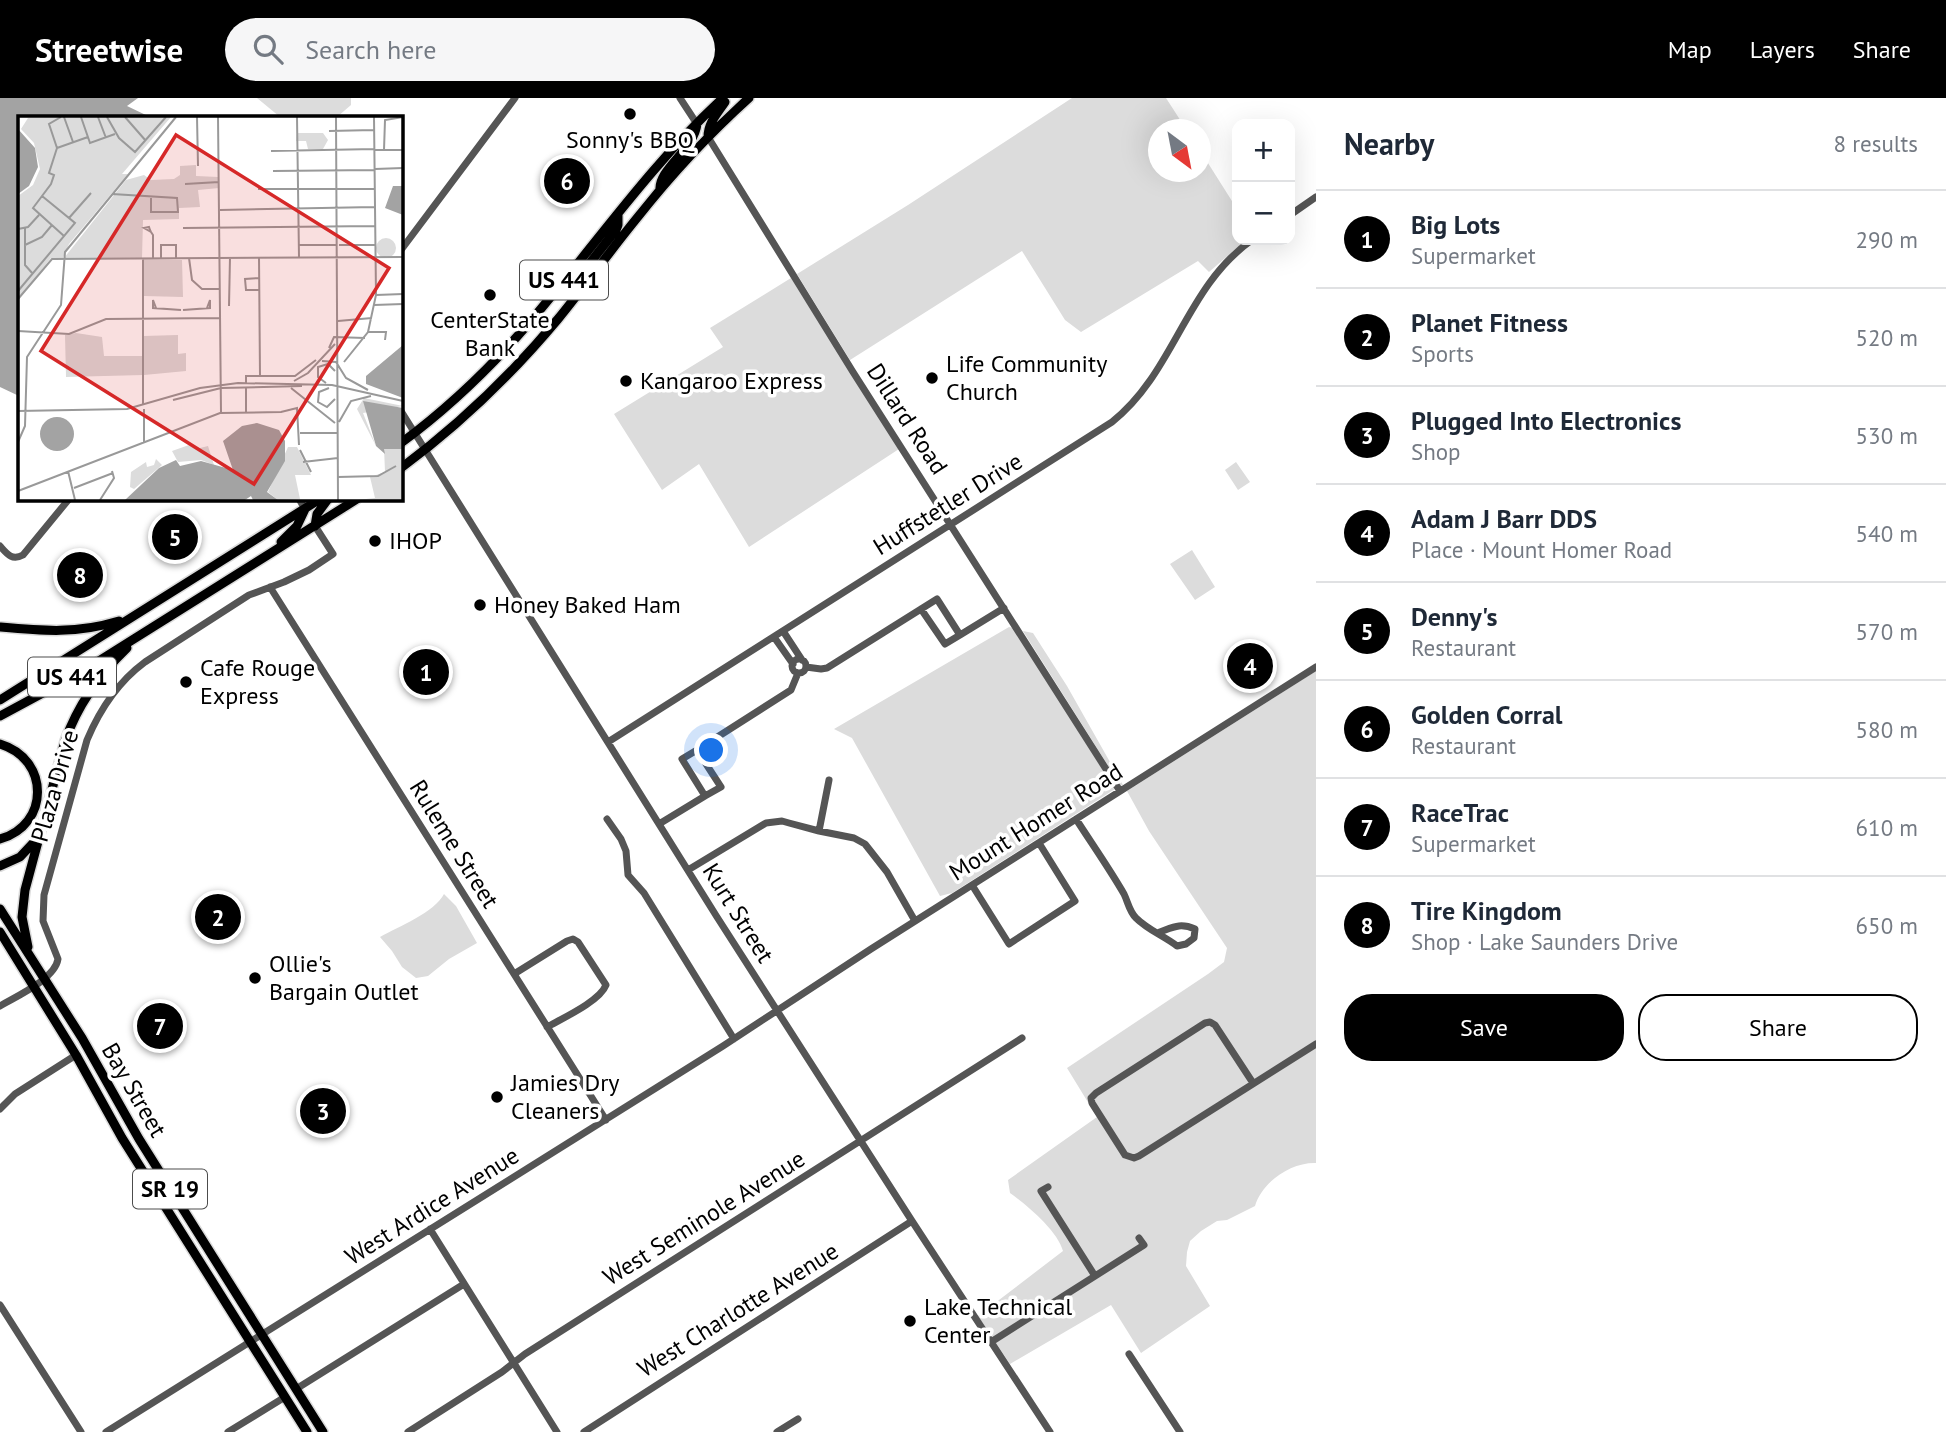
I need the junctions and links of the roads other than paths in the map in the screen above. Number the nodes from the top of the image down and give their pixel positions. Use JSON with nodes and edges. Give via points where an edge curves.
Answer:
{"nodes":[{"id":1,"x":515,"y":98,"type":"edge"},
{"id":2,"x":680,"y":98,"type":"edge"},
{"id":3,"x":725,"y":98,"type":"edge"},
{"id":4,"x":749,"y":98,"type":"edge"},
{"id":5,"x":697,"y":124,"type":"junction"},
{"id":6,"x":708,"y":137,"type":"junction"},
{"id":7,"x":660,"y":190,"type":"junction"},
{"id":8,"x":1316,"y":197,"type":"edge"},
{"id":9,"x":1295,"y":212,"type":"edge"},
{"id":10,"x":618,"y":214,"type":"junction"},
{"id":11,"x":1246,"y":245,"type":"edge"},
{"id":12,"x":402,"y":249,"type":"edge"},
{"id":13,"x":578,"y":294,"type":"junction"},
{"id":14,"x":402,"y":413,"type":"edge"},
{"id":15,"x":415,"y":433,"type":"junction"},
{"id":16,"x":402,"y":442,"type":"edge"},
{"id":17,"x":425,"y":450,"type":"junction"},
{"id":18,"x":402,"y":467,"type":"edge"},
{"id":19,"x":68,"y":500,"type":"edge"},
{"id":20,"x":300,"y":500,"type":"edge"},
{"id":21,"x":318,"y":500,"type":"edge"},
{"id":22,"x":327,"y":500,"type":"edge"},
{"id":23,"x":355,"y":500,"type":"edge"},
{"id":24,"x":305,"y":509,"type":"junction"},
{"id":25,"x":951,"y":524,"type":"junction"},
{"id":26,"x":315,"y":526,"type":"junction"},
{"id":27,"x":0,"y":546,"type":"edge"},
{"id":28,"x":267,"y":555,"type":"junction"},
{"id":29,"x":270,"y":587,"type":"junction"},
{"id":30,"x":1004,"y":608,"type":"junction"},
{"id":31,"x":921,"y":609,"type":"junction"},
{"id":32,"x":131,"y":617,"type":"junction"},
{"id":33,"x":0,"y":627,"type":"edge"},
{"id":34,"x":783,"y":631,"type":"junction"},
{"id":35,"x":142,"y":634,"type":"junction"},
{"id":36,"x":960,"y":635,"type":"junction"},
{"id":37,"x":774,"y":637,"type":"junction"},
{"id":38,"x":789,"y":640,"type":"junction"},
{"id":39,"x":780,"y":645,"type":"junction"},
{"id":40,"x":793,"y":664,"type":"junction"},
{"id":41,"x":807,"y":665,"type":"junction"},
{"id":42,"x":1316,"y":667,"type":"edge"},
{"id":43,"x":797,"y":676,"type":"junction"},
{"id":44,"x":0,"y":700,"type":"edge"},
{"id":45,"x":0,"y":716,"type":"edge"},
{"id":46,"x":608,"y":742,"type":"junction"},
{"id":47,"x":0,"y":744,"type":"edge"},
{"id":48,"x":697,"y":750,"type":"junction"},
{"id":49,"x":829,"y":780,"type":"dead end"},
{"id":50,"x":1120,"y":791,"type":"junction"},
{"id":51,"x":705,"y":796,"type":"junction"},
{"id":52,"x":607,"y":819,"type":"dead end"},
{"id":53,"x":1076,"y":819,"type":"junction"},
{"id":54,"x":659,"y":824,"type":"junction"},
{"id":55,"x":819,"y":831,"type":"junction"},
{"id":56,"x":39,"y":834,"type":"junction"},
{"id":57,"x":0,"y":839,"type":"edge"},
{"id":58,"x":1039,"y":843,"type":"junction"},
{"id":59,"x":0,"y":866,"type":"edge"},
{"id":60,"x":688,"y":870,"type":"junction"},
{"id":61,"x":972,"y":885,"type":"junction"},
{"id":62,"x":0,"y":909,"type":"edge"},
{"id":63,"x":915,"y":921,"type":"junction"},
{"id":64,"x":0,"y":932,"type":"edge"},
{"id":65,"x":1157,"y":933,"type":"junction"},
{"id":66,"x":33,"y":961,"type":"junction"},
{"id":67,"x":514,"y":974,"type":"junction"},
{"id":68,"x":44,"y":978,"type":"junction"},
{"id":69,"x":33,"y":985,"type":"junction"},
{"id":70,"x":0,"y":1006,"type":"edge"},
{"id":71,"x":778,"y":1011,"type":"junction"},
{"id":72,"x":548,"y":1027,"type":"junction"},
{"id":73,"x":1022,"y":1038,"type":"dead end"},
{"id":74,"x":734,"y":1040,"type":"junction"},
{"id":75,"x":1316,"y":1044,"type":"edge"},
{"id":76,"x":76,"y":1055,"type":"junction"},
{"id":77,"x":1253,"y":1083,"type":"junction"},
{"id":78,"x":120,"y":1108,"type":"junction"},
{"id":79,"x":0,"y":1109,"type":"edge"},
{"id":80,"x":108,"y":1115,"type":"junction"},
{"id":81,"x":606,"y":1120,"type":"junction"},
{"id":82,"x":861,"y":1142,"type":"junction"},
{"id":83,"x":1048,"y":1187,"type":"dead end"},
{"id":84,"x":912,"y":1221,"type":"junction"},
{"id":85,"x":430,"y":1229,"type":"junction"},
{"id":86,"x":197,"y":1231,"type":"junction"},
{"id":87,"x":185,"y":1238,"type":"junction"},
{"id":88,"x":1139,"y":1238,"type":"dead end"},
{"id":89,"x":1095,"y":1276,"type":"junction"},
{"id":90,"x":464,"y":1284,"type":"junction"},
{"id":91,"x":0,"y":1305,"type":"edge"},
{"id":92,"x":262,"y":1335,"type":"junction"},
{"id":93,"x":250,"y":1342,"type":"junction"},
{"id":94,"x":991,"y":1342,"type":"junction"},
{"id":95,"x":1129,"y":1354,"type":"dead end"},
{"id":96,"x":514,"y":1363,"type":"junction"},
{"id":97,"x":296,"y":1389,"type":"junction"},
{"id":98,"x":285,"y":1397,"type":"junction"},
{"id":99,"x":798,"y":1419,"type":"dead end"},
{"id":100,"x":81,"y":1432,"type":"edge"},
{"id":101,"x":106,"y":1432,"type":"edge"},
{"id":102,"x":228,"y":1432,"type":"edge"},
{"id":103,"x":307,"y":1432,"type":"edge"},
{"id":104,"x":323,"y":1432,"type":"edge"},
{"id":105,"x":408,"y":1432,"type":"edge"},
{"id":106,"x":557,"y":1432,"type":"edge"},
{"id":107,"x":584,"y":1432,"type":"edge"},
{"id":108,"x":777,"y":1432,"type":"edge"},
{"id":109,"x":1050,"y":1432,"type":"edge"},
{"id":110,"x":1180,"y":1432,"type":"edge"}],
"edges":[{"from":1,"to":12,"type":"street"},
{"from":2,"to":5,"type":"street"},
{"from":3,"to":5,"type":"main road","number":"US 441"},
{"from":3,"to":6,"type":"main road"},
{"from":4,"to":6,"type":"main road","number":"US 441"},
{"from":5,"to":7,"type":"main road","via":[[693,138],[661,179]]},
{"from":5,"to":10,"type":"main road","number":"US 441"},
{"from":6,"to":7,"type":"main road","number":"US 441"},
{"from":6,"to":25,"type":"street","name":"Dillard Road"},
{"from":7,"to":13,"type":"main road","number":"US 441"},
{"from":8,"to":9,"type":"street"},
{"from":10,"to":13,"type":"main road","via":[[616,230],[579,279]]},
{"from":10,"to":15,"type":"main road","number":"US 441","via":[[511,343]]},
{"from":11,"to":25,"type":"street","name":"Huffstetler Drive","via":[[1206,285],[1129,407],[1087,439]]},
{"from":13,"to":17,"type":"main road","number":"US 441","via":[[505,377]]},
{"from":14,"to":15,"type":"street","name":"Kurt Street"},
{"from":15,"to":16,"type":"main road","number":"US 441"},
{"from":15,"to":17,"type":"street","name":"Kurt Street"},
{"from":17,"to":18,"type":"main road","number":"US 441"},
{"from":17,"to":46,"type":"street","name":"Kurt Street"},
{"from":19,"to":27,"type":"street","via":[[23,555],[10,556]]},
{"from":20,"to":24,"type":"street"},
{"from":21,"to":24,"type":"main road","number":"US 441"},
{"from":22,"to":26,"type":"main road"},
{"from":23,"to":26,"type":"main road","number":"US 441"},
{"from":24,"to":28,"type":"main road","via":[[297,526]]},
{"from":24,"to":32,"type":"main road","number":"US 441"},
{"from":25,"to":30,"type":"street","name":"Dillard Road"},
{"from":25,"to":34,"type":"street","name":"Huffstetler Drive"},
{"from":26,"to":28,"type":"main road","number":"US 441"},
{"from":26,"to":29,"type":"street","via":[[333,554]]},
{"from":28,"to":35,"type":"main road","number":"US 441"},
{"from":29,"to":67,"type":"street","name":"Ruleme Street"},
{"from":29,"to":68,"type":"street","name":"Plaza Drive","via":[[249,595],[141,665],[97,716],[44,895],[43,920],[58,959],[53,972]]},
{"from":30,"to":36,"type":"street"},
{"from":30,"to":50,"type":"street","name":"Dillard Road"},
{"from":31,"to":36,"type":"street","via":[[945,645]]},
{"from":31,"to":36,"type":"street","via":[[937,599]]},
{"from":31,"to":41,"type":"street","via":[[827,668]]},
{"from":32,"to":33,"type":"main road","via":[[80,630]]},
{"from":32,"to":44,"type":"main road","number":"US 441"},
{"from":34,"to":37,"type":"street","name":"Huffstetler Drive"},
{"from":34,"to":38,"type":"street"},
{"from":35,"to":45,"type":"main road","number":"US 441"},
{"from":35,"to":56,"type":"main road","number":"SR 19","via":[[102,674],[79,706]]},
{"from":37,"to":39,"type":"street"},
{"from":37,"to":46,"type":"street","name":"Huffstetler Drive"},
{"from":38,"to":39,"type":"street"},
{"from":38,"to":41,"type":"street"},
{"from":39,"to":40,"type":"street"},
{"from":40,"to":41,"type":"street"},
{"from":40,"to":43,"type":"street"},
{"from":41,"to":43,"type":"street"},
{"from":42,"to":50,"type":"street","name":"Mount Homer Road"},
{"from":43,"to":48,"type":"street","via":[[791,690]]},
{"from":46,"to":54,"type":"street","name":"Kurt Street"},
{"from":47,"to":57,"type":"main road","via":[[27,761],[37,794],[27,822]]},
{"from":48,"to":51,"type":"street","via":[[682,759]]},
{"from":48,"to":51,"type":"street","via":[[721,787]]},
{"from":49,"to":55,"type":"street"},
{"from":50,"to":53,"type":"street","name":"Mount Homer Road"},
{"from":51,"to":54,"type":"street"},
{"from":52,"to":74,"type":"street","via":[[626,851],[628,875],[663,923]]},
{"from":53,"to":58,"type":"street","name":"Mount Homer Road"},
{"from":53,"to":65,"type":"street","via":[[1134,915]]},
{"from":54,"to":60,"type":"street","name":"Kurt Street"},
{"from":55,"to":60,"type":"street","via":[[782,821],[766,823]]},
{"from":55,"to":63,"type":"street","via":[[865,844]]},
{"from":56,"to":59,"type":"main road","via":[[20,857]]},
{"from":56,"to":66,"type":"main road","number":"SR 19","via":[[23,902],[23,927]]},
{"from":58,"to":61,"type":"street","name":"Mount Homer Road"},
{"from":58,"to":61,"type":"street","via":[[1076,901],[1009,944]]},
{"from":60,"to":71,"type":"street","name":"Kurt Street"},
{"from":61,"to":63,"type":"street","name":"Mount Homer Road"},
{"from":62,"to":66,"type":"main road","name":"Bay Street"},
{"from":63,"to":71,"type":"street","name":"Mount Homer Road"},
{"from":64,"to":69,"type":"main road","name":"Bay Street","number":"SR 19"},
{"from":65,"to":65,"type":"street","via":[[1172,926],[1195,929],[1194,938],[1177,946]]},
{"from":66,"to":68,"type":"main road","name":"Bay Street","number":"SR 19"},
{"from":67,"to":72,"type":"street","name":"Ruleme Street"},
{"from":67,"to":72,"type":"street","via":[[573,939],[606,985],[597,997]]},
{"from":68,"to":69,"type":"street"},
{"from":68,"to":78,"type":"main road","name":"Bay Street","number":"SR 19"},
{"from":69,"to":70,"type":"street"},
{"from":69,"to":76,"type":"main road","name":"Bay Street","number":"SR 19"},
{"from":71,"to":74,"type":"street","name":"West Ardice Avenue"},
{"from":71,"to":82,"type":"street","name":"Kurt Street"},
{"from":72,"to":81,"type":"street","name":"Ruleme Street"},
{"from":73,"to":82,"type":"street","name":"West Seminole Avenue"},
{"from":74,"to":81,"type":"street","name":"West Ardice Avenue"},
{"from":75,"to":77,"type":"street"},
{"from":76,"to":79,"type":"street","via":[[15,1094]]},
{"from":76,"to":80,"type":"main road","name":"Bay Street","number":"SR 19"},
{"from":77,"to":77,"type":"street","via":[[1134,1158],[1125,1155],[1091,1098],[1210,1022]]},
{"from":78,"to":80,"type":"street"},
{"from":78,"to":86,"type":"main road","name":"Bay Street","number":"SR 19"},
{"from":80,"to":87,"type":"main road","name":"Bay Street","number":"SR 19"},
{"from":81,"to":85,"type":"street","name":"West Ardice Avenue"},
{"from":82,"to":84,"type":"street","name":"Kurt Street"},
{"from":82,"to":96,"type":"street","name":"West Seminole Avenue"},
{"from":83,"to":89,"type":"street","via":[[1041,1191]]},
{"from":84,"to":94,"type":"street","name":"Kurt Street"},
{"from":84,"to":107,"type":"street","name":"West Charlotte Avenue"},
{"from":85,"to":90,"type":"street"},
{"from":85,"to":92,"type":"street","name":"West Ardice Avenue"},
{"from":86,"to":87,"type":"street"},
{"from":86,"to":92,"type":"main road","name":"Bay Street","number":"SR 19"},
{"from":87,"to":93,"type":"main road","name":"Bay Street","number":"SR 19"},
{"from":88,"to":89,"type":"street","via":[[1144,1245]]},
{"from":89,"to":94,"type":"street"},
{"from":90,"to":96,"type":"street"},
{"from":90,"to":97,"type":"street"},
{"from":91,"to":100,"type":"street"},
{"from":92,"to":93,"type":"street","name":"West Ardice Avenue"},
{"from":92,"to":97,"type":"main road","name":"Bay Street","number":"SR 19"},
{"from":93,"to":98,"type":"main road","name":"Bay Street","number":"SR 19"},
{"from":93,"to":101,"type":"street","name":"West Ardice Avenue"},
{"from":94,"to":109,"type":"street","name":"Kurt Street"},
{"from":95,"to":110,"type":"street"},
{"from":96,"to":105,"type":"street","name":"West Seminole Avenue"},
{"from":96,"to":106,"type":"street"},
{"from":97,"to":104,"type":"main road","name":"Bay Street","number":"SR 19"},
{"from":98,"to":102,"type":"street"},
{"from":98,"to":103,"type":"main road","name":"Bay Street","number":"SR 19"},
{"from":99,"to":108,"type":"street"}]}
